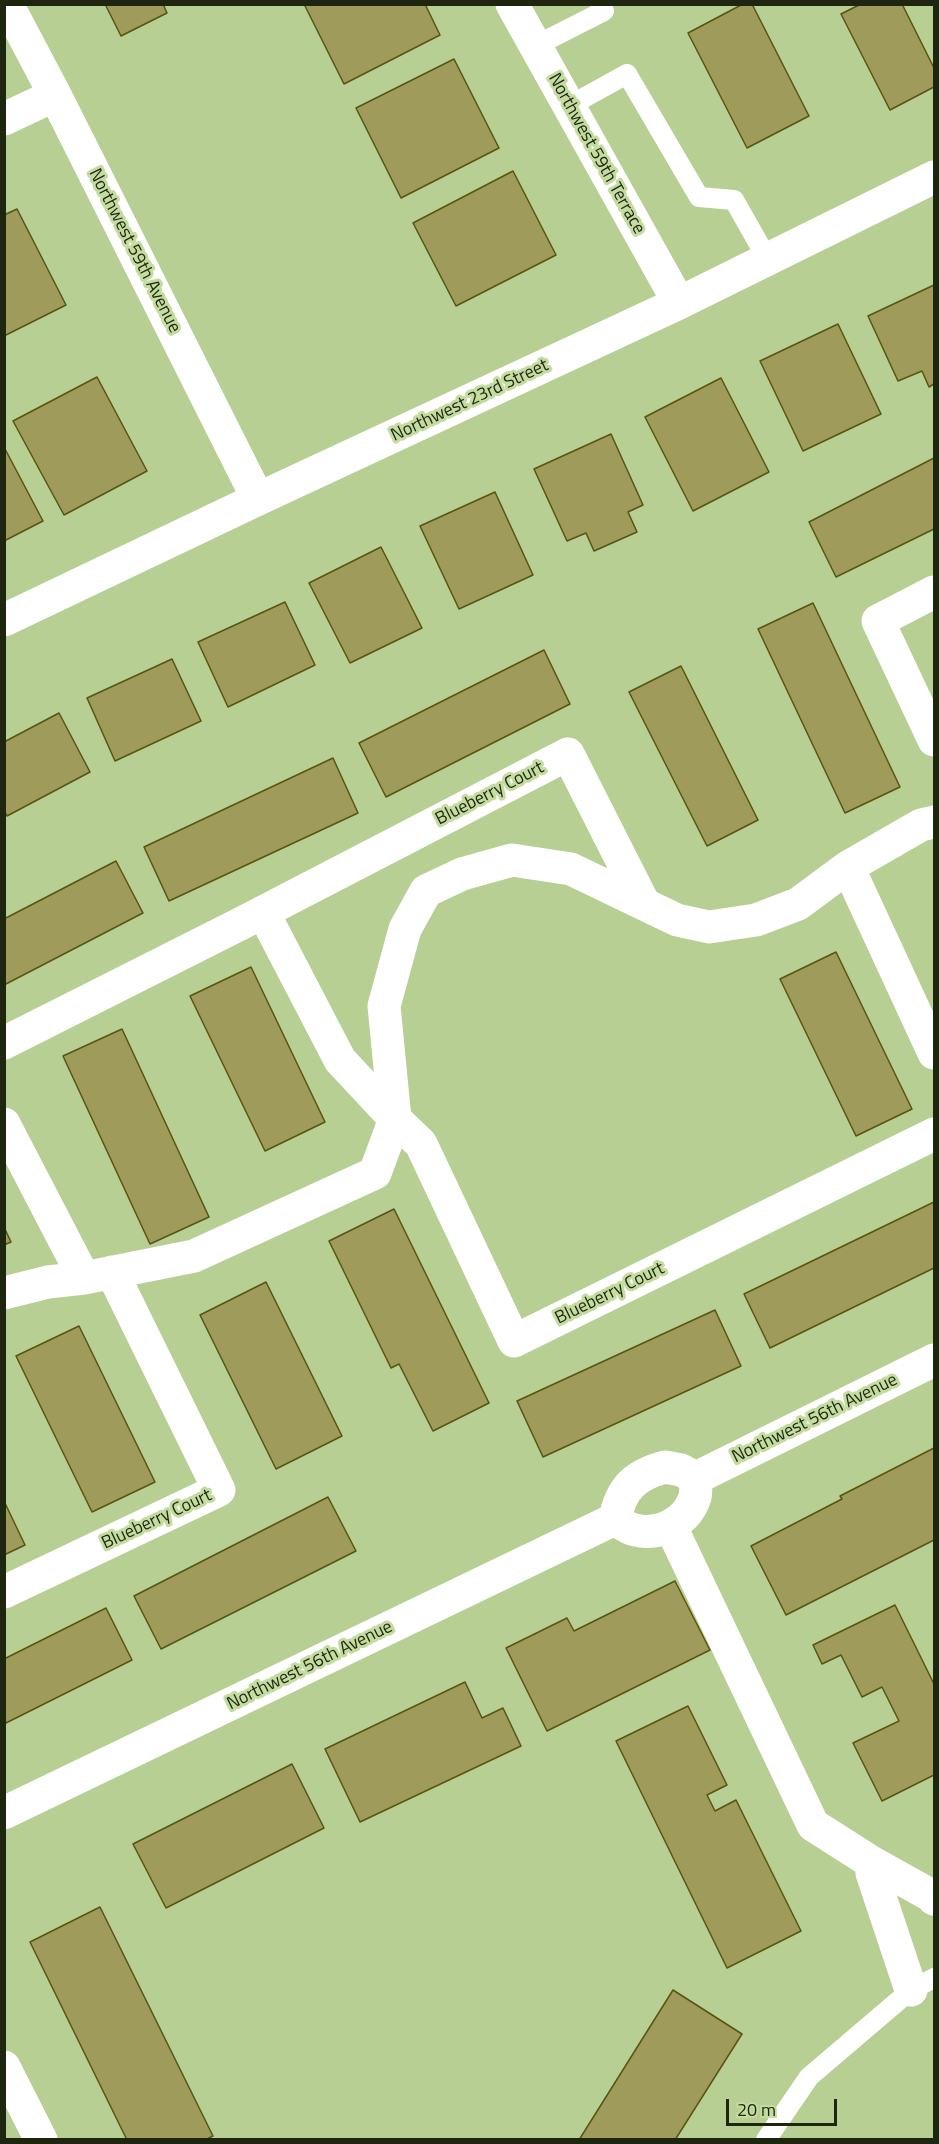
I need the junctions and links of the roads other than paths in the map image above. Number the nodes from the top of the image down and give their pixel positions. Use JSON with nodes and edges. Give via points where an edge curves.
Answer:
{"nodes":[{"id":1,"x":7,"y":4,"type":"edge"},
{"id":2,"x":512,"y":4,"type":"edge"},
{"id":3,"x":600,"y":4,"type":"edge"},
{"id":4,"x":536,"y":46,"type":"junction"},
{"id":5,"x":55,"y":95,"type":"junction"},
{"id":6,"x":569,"y":106,"type":"junction"},
{"id":7,"x":4,"y":119,"type":"edge"},
{"id":8,"x":934,"y":177,"type":"edge"},
{"id":9,"x":768,"y":260,"type":"junction"},
{"id":10,"x":679,"y":303,"type":"junction"},
{"id":11,"x":258,"y":499,"type":"junction"},
{"id":12,"x":934,"y":592,"type":"edge"},
{"id":13,"x":4,"y":620,"type":"edge"},
{"id":14,"x":934,"y":740,"type":"edge"},
{"id":15,"x":934,"y":822,"type":"edge"},
{"id":16,"x":848,"y":867,"type":"junction"},
{"id":17,"x":644,"y":904,"type":"junction"},
{"id":18,"x":263,"y":912,"type":"junction"},
{"id":19,"x":4,"y":1043,"type":"edge"},
{"id":20,"x":934,"y":1053,"type":"edge"},
{"id":21,"x":395,"y":1119,"type":"junction"},
{"id":22,"x":4,"y":1124,"type":"edge"},
{"id":23,"x":934,"y":1134,"type":"edge"},
{"id":24,"x":98,"y":1275,"type":"junction"},
{"id":25,"x":4,"y":1293,"type":"edge"},
{"id":26,"x":934,"y":1360,"type":"edge"},
{"id":27,"x":696,"y":1478,"type":"junction"},
{"id":28,"x":615,"y":1519,"type":"junction"},
{"id":29,"x":671,"y":1527,"type":"junction"},
{"id":30,"x":4,"y":1592,"type":"edge"},
{"id":31,"x":4,"y":1813,"type":"edge"},
{"id":32,"x":871,"y":1862,"type":"junction"},
{"id":33,"x":934,"y":1899,"type":"edge"},
{"id":34,"x":923,"y":1984,"type":"edge"},
{"id":35,"x":4,"y":2067,"type":"edge"},
{"id":36,"x":41,"y":2139,"type":"edge"},
{"id":37,"x":766,"y":2139,"type":"edge"}],
"edges":[{"from":1,"to":5,"type":"street","name":"Northwest 59th Avenue"},
{"from":2,"to":4,"type":"street","name":"Northwest 59th Terrace"},
{"from":3,"to":4,"type":"lane","via":[[604,11]]},
{"from":4,"to":6,"type":"street","name":"Northwest 59th Terrace"},
{"from":5,"to":7,"type":"street"},
{"from":5,"to":11,"type":"street","name":"Northwest 59th Avenue"},
{"from":6,"to":9,"type":"lane","via":[[627,75],[699,197],[734,201]]},
{"from":6,"to":10,"type":"street","name":"Northwest 59th Terrace"},
{"from":8,"to":9,"type":"street","name":"Northwest 23rd Street"},
{"from":9,"to":10,"type":"street","name":"Northwest 23rd Street"},
{"from":10,"to":11,"type":"street","name":"Northwest 23rd Street"},
{"from":11,"to":13,"type":"street","name":"Northwest 23rd Street"},
{"from":12,"to":14,"type":"street","via":[[879,621]]},
{"from":15,"to":16,"type":"street","via":[[921,825]]},
{"from":16,"to":17,"type":"street","via":[[798,904],[756,920],[709,927],[677,920]]},
{"from":16,"to":20,"type":"street"},
{"from":17,"to":18,"type":"street","name":"Blueberry Court","via":[[568,754]]},
{"from":17,"to":21,"type":"street","via":[[571,869],[512,860],[462,874],[426,891],[405,929],[384,1006]]},
{"from":18,"to":19,"type":"street","name":"Blueberry Court"},
{"from":18,"to":21,"type":"street","name":"Blueberry Court","via":[[340,1060]]},
{"from":21,"to":23,"type":"street","name":"Blueberry Court","via":[[421,1144],[514,1341]]},
{"from":21,"to":24,"type":"street","via":[[375,1173],[194,1256]]},
{"from":22,"to":24,"type":"street","name":"Blueberry Court"},
{"from":24,"to":25,"type":"street"},
{"from":24,"to":30,"type":"street","name":"Blueberry Court","via":[[219,1490]]},
{"from":26,"to":27,"type":"street","name":"Northwest 56th Avenue"},
{"from":27,"to":28,"type":"street","via":[[665,1467],[643,1473],[618,1503]]},
{"from":27,"to":29,"type":"street","via":[[695,1496],[687,1513]]},
{"from":28,"to":29,"type":"street","via":[[633,1530],[650,1532]]},
{"from":28,"to":31,"type":"street","name":"Northwest 56th Avenue"},
{"from":29,"to":32,"type":"street","via":[[813,1825]]},
{"from":32,"to":33,"type":"street"},
{"from":32,"to":34,"type":"street","via":[[886,1916]]},
{"from":34,"to":37,"type":"lane","via":[[809,2077]]},
{"from":35,"to":36,"type":"street"}]}
